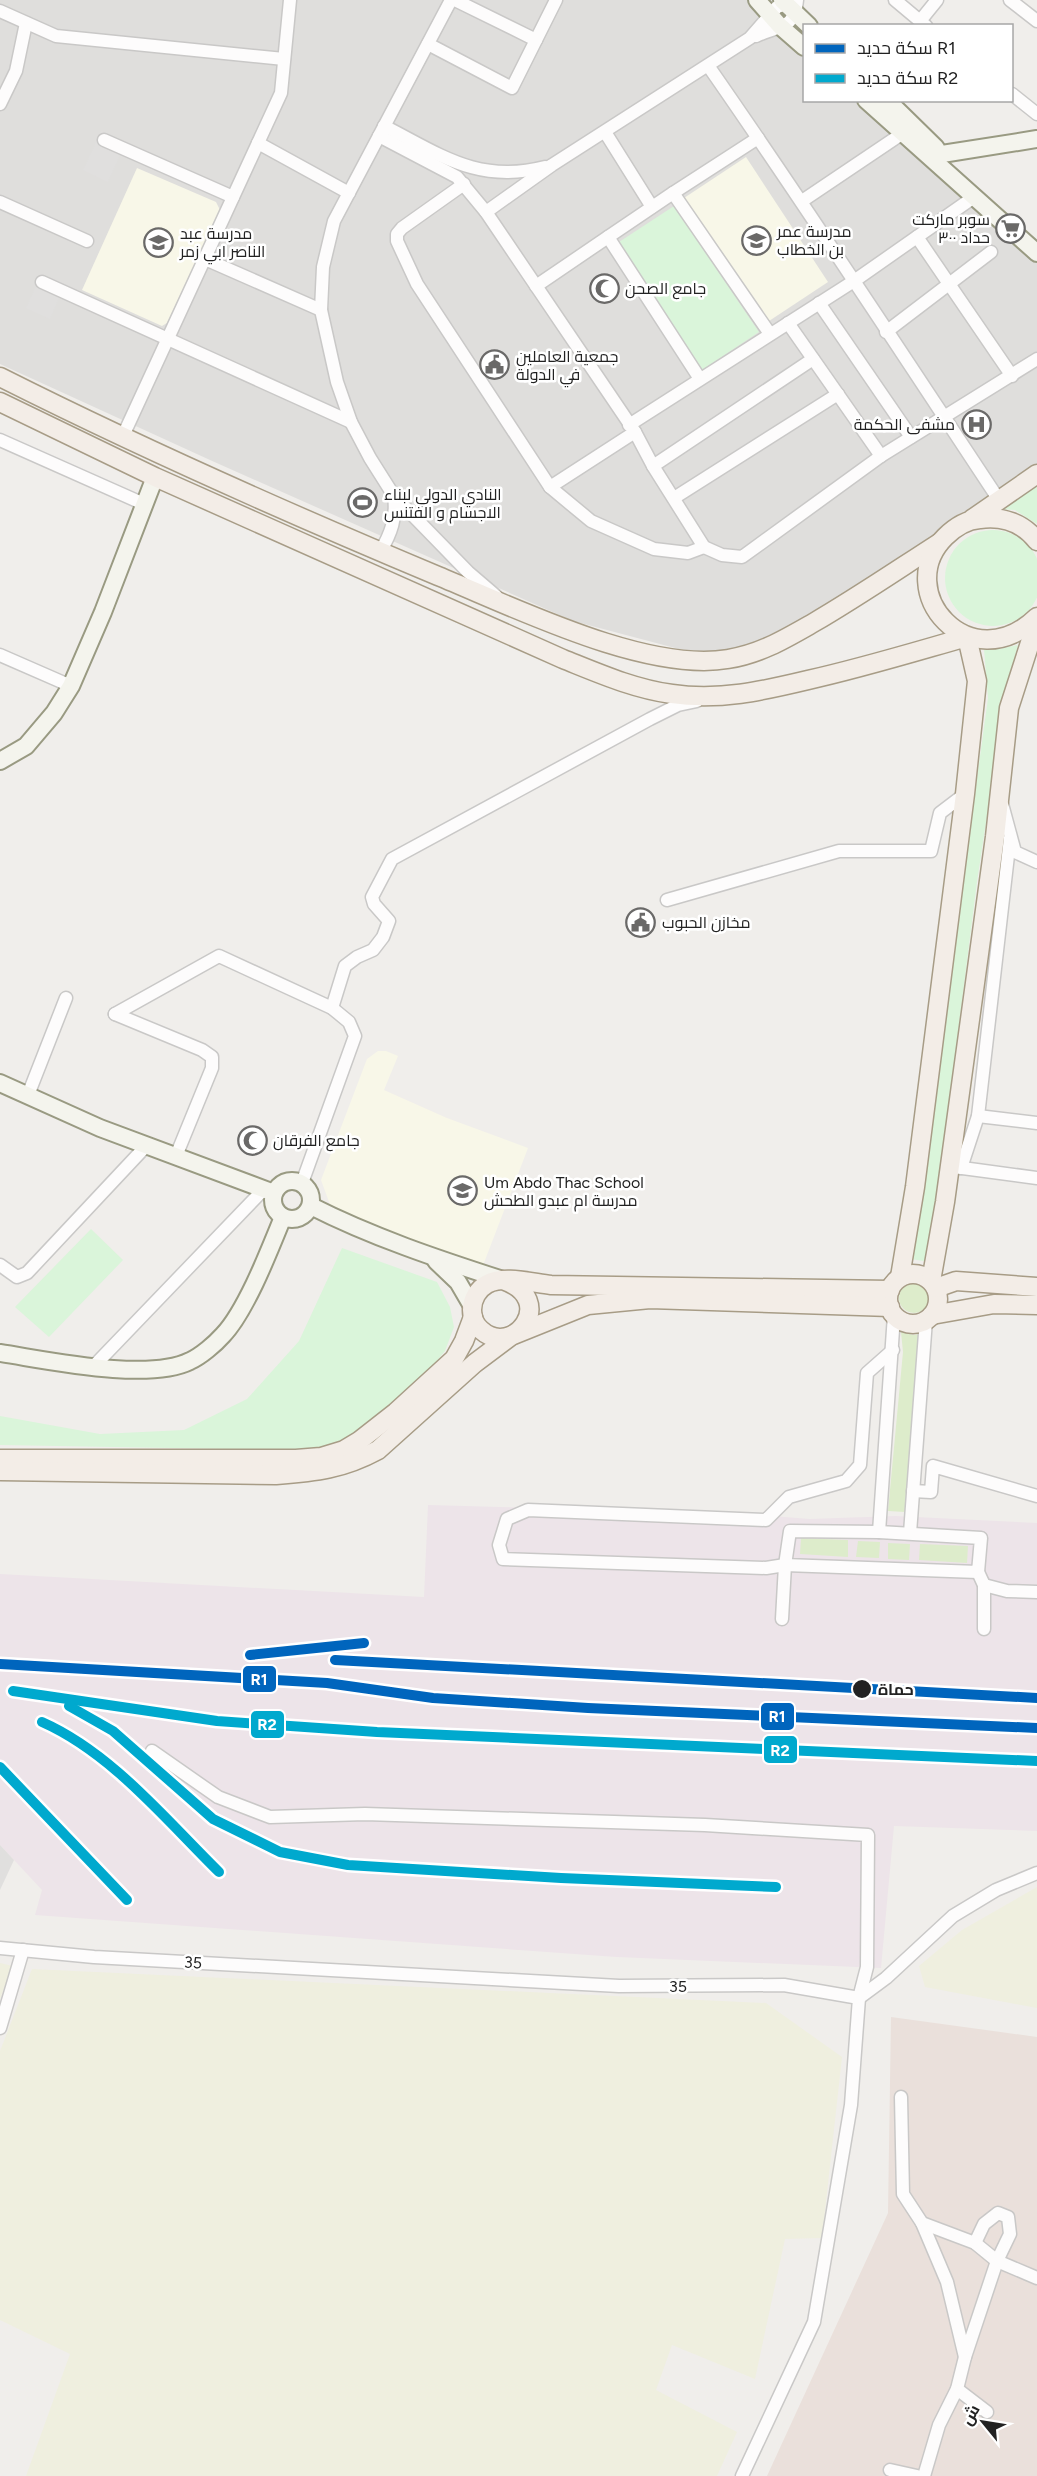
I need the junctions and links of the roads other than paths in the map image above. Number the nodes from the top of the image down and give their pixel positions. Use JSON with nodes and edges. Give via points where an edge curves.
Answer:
{"nodes":[{"id":1,"x":290,"y":0,"type":"edge"},
{"id":2,"x":453,"y":0,"type":"edge"},
{"id":3,"x":556,"y":0,"type":"edge"},
{"id":4,"x":757,"y":0,"type":"edge"},
{"id":5,"x":895,"y":0,"type":"edge"},
{"id":6,"x":937,"y":0,"type":"edge"},
{"id":7,"x":1011,"y":0,"type":"edge"},
{"id":8,"x":790,"y":4,"type":"edge"},
{"id":9,"x":0,"y":11,"type":"edge"},
{"id":10,"x":776,"y":21,"type":"junction"},
{"id":11,"x":1037,"y":21,"type":"edge"},
{"id":12,"x":26,"y":23,"type":"junction"},
{"id":13,"x":923,"y":23,"type":"edge"},
{"id":14,"x":807,"y":24,"type":"edge"},
{"id":15,"x":536,"y":40,"type":"junction"},
{"id":16,"x":428,"y":44,"type":"junction"},
{"id":17,"x":803,"y":46,"type":"edge"},
{"id":18,"x":284,"y":59,"type":"junction"},
{"id":19,"x":708,"y":67,"type":"junction"},
{"id":20,"x":1013,"y":96,"type":"edge"},
{"id":21,"x":868,"y":102,"type":"edge"},
{"id":22,"x":889,"y":102,"type":"edge"},
{"id":23,"x":0,"y":104,"type":"edge"},
{"id":24,"x":1037,"y":114,"type":"edge"},
{"id":25,"x":382,"y":131,"type":"junction"},
{"id":26,"x":604,"y":132,"type":"junction"},
{"id":27,"x":903,"y":133,"type":"junction"},
{"id":28,"x":758,"y":138,"type":"junction"},
{"id":29,"x":1037,"y":139,"type":"edge"},
{"id":30,"x":104,"y":140,"type":"dead end"},
{"id":31,"x":258,"y":143,"type":"junction"},
{"id":32,"x":942,"y":154,"type":"junction"},
{"id":33,"x":552,"y":165,"type":"junction"},
{"id":34,"x":464,"y":184,"type":"junction"},
{"id":35,"x":349,"y":193,"type":"junction"},
{"id":36,"x":673,"y":193,"type":"junction"},
{"id":37,"x":233,"y":197,"type":"junction"},
{"id":38,"x":974,"y":197,"type":"junction"},
{"id":39,"x":802,"y":201,"type":"junction"},
{"id":40,"x":0,"y":202,"type":"edge"},
{"id":41,"x":652,"y":207,"type":"junction"},
{"id":42,"x":486,"y":212,"type":"junction"},
{"id":43,"x":608,"y":237,"type":"junction"},
{"id":44,"x":917,"y":237,"type":"junction"},
{"id":45,"x":1037,"y":239,"type":"edge"},
{"id":46,"x":87,"y":241,"type":"dead end"},
{"id":47,"x":991,"y":252,"type":"dead end"},
{"id":48,"x":1037,"y":254,"type":"edge"},
{"id":49,"x":205,"y":259,"type":"junction"},
{"id":50,"x":854,"y":281,"type":"junction"},
{"id":51,"x":42,"y":282,"type":"dead end"},
{"id":52,"x":949,"y":284,"type":"junction"},
{"id":53,"x":536,"y":286,"type":"junction"},
{"id":54,"x":819,"y":303,"type":"junction"},
{"id":55,"x":321,"y":310,"type":"junction"},
{"id":56,"x":788,"y":323,"type":"junction"},
{"id":57,"x":886,"y":332,"type":"junction"},
{"id":58,"x":770,"y":334,"type":"junction"},
{"id":59,"x":168,"y":338,"type":"junction"},
{"id":60,"x":813,"y":359,"type":"junction"},
{"id":61,"x":1037,"y":359,"type":"edge"},
{"id":62,"x":1012,"y":376,"type":"junction"},
{"id":63,"x":0,"y":377,"type":"edge"},
{"id":64,"x":700,"y":380,"type":"junction"},
{"id":65,"x":838,"y":394,"type":"junction"},
{"id":66,"x":0,"y":402,"type":"edge"},
{"id":67,"x":944,"y":417,"type":"junction"},
{"id":68,"x":351,"y":422,"type":"junction"},
{"id":69,"x":632,"y":429,"type":"junction"},
{"id":70,"x":911,"y":437,"type":"junction"},
{"id":71,"x":122,"y":438,"type":"junction"},
{"id":72,"x":0,"y":440,"type":"edge"},
{"id":73,"x":881,"y":456,"type":"junction"},
{"id":74,"x":653,"y":466,"type":"junction"},
{"id":75,"x":1037,"y":474,"type":"edge"},
{"id":76,"x":155,"y":477,"type":"junction"},
{"id":77,"x":550,"y":488,"type":"junction"},
{"id":78,"x":394,"y":496,"type":"junction"},
{"id":79,"x":674,"y":498,"type":"junction"},
{"id":80,"x":999,"y":500,"type":"junction"},
{"id":81,"x":144,"y":504,"type":"junction"},
{"id":82,"x":971,"y":520,"type":"junction"},
{"id":83,"x":1037,"y":541,"type":"edge"},
{"id":84,"x":939,"y":543,"type":"junction"},
{"id":85,"x":704,"y":547,"type":"junction"},
{"id":86,"x":380,"y":552,"type":"junction"},
{"id":87,"x":505,"y":604,"type":"junction"},
{"id":88,"x":1037,"y":619,"type":"edge"},
{"id":89,"x":967,"y":637,"type":"junction"},
{"id":90,"x":0,"y":655,"type":"edge"},
{"id":91,"x":1030,"y":663,"type":"edge"},
{"id":92,"x":71,"y":686,"type":"junction"},
{"id":93,"x":715,"y":697,"type":"junction"},
{"id":94,"x":0,"y":761,"type":"edge"},
{"id":95,"x":999,"y":790,"type":"junction"},
{"id":96,"x":965,"y":794,"type":"junction"},
{"id":97,"x":1010,"y":838,"type":"junction"},
{"id":98,"x":1037,"y":862,"type":"edge"},
{"id":99,"x":668,"y":900,"type":"dead end"},
{"id":100,"x":66,"y":998,"type":"dead end"},
{"id":101,"x":332,"y":1008,"type":"junction"},
{"id":102,"x":0,"y":1083,"type":"edge"},
{"id":103,"x":28,"y":1095,"type":"junction"},
{"id":104,"x":978,"y":1116,"type":"junction"},
{"id":105,"x":1037,"y":1124,"type":"edge"},
{"id":106,"x":147,"y":1145,"type":"junction"},
{"id":107,"x":176,"y":1156,"type":"junction"},
{"id":108,"x":955,"y":1167,"type":"junction"},
{"id":109,"x":1037,"y":1178,"type":"edge"},
{"id":110,"x":302,"y":1183,"type":"junction"},
{"id":111,"x":269,"y":1191,"type":"junction"},
{"id":112,"x":311,"y":1206,"type":"junction"},
{"id":113,"x":283,"y":1217,"type":"junction"},
{"id":114,"x":937,"y":1253,"type":"junction"},
{"id":115,"x":430,"y":1256,"type":"junction"},
{"id":116,"x":0,"y":1265,"type":"edge"},
{"id":117,"x":503,"y":1280,"type":"junction"},
{"id":118,"x":956,"y":1281,"type":"junction"},
{"id":119,"x":933,"y":1284,"type":"junction"},
{"id":120,"x":1037,"y":1287,"type":"edge"},
{"id":121,"x":893,"y":1297,"type":"junction"},
{"id":122,"x":1037,"y":1305,"type":"edge"},
{"id":123,"x":472,"y":1312,"type":"junction"},
{"id":124,"x":929,"y":1318,"type":"junction"},
{"id":125,"x":511,"y":1336,"type":"junction"},
{"id":126,"x":892,"y":1350,"type":"junction"},
{"id":127,"x":0,"y":1353,"type":"edge"},
{"id":128,"x":93,"y":1367,"type":"junction"},
{"id":129,"x":0,"y":1459,"type":"edge"},
{"id":130,"x":0,"y":1471,"type":"edge"},
{"id":131,"x":913,"y":1491,"type":"junction"},
{"id":132,"x":1037,"y":1496,"type":"edge"},
{"id":133,"x":879,"y":1532,"type":"junction"},
{"id":134,"x":910,"y":1533,"type":"junction"},
{"id":135,"x":785,"y":1565,"type":"junction"},
{"id":136,"x":978,"y":1572,"type":"junction"},
{"id":137,"x":984,"y":1585,"type":"junction"},
{"id":138,"x":1037,"y":1592,"type":"edge"},
{"id":139,"x":782,"y":1619,"type":"dead end"},
{"id":140,"x":984,"y":1629,"type":"dead end"},
{"id":141,"x":152,"y":1751,"type":"dead end"},
{"id":142,"x":1037,"y":1874,"type":"edge"},
{"id":143,"x":0,"y":1948,"type":"edge"},
{"id":144,"x":23,"y":1950,"type":"junction"},
{"id":145,"x":859,"y":1998,"type":"junction"},
{"id":146,"x":0,"y":2028,"type":"edge"},
{"id":147,"x":902,"y":2097,"type":"dead end"},
{"id":148,"x":922,"y":2223,"type":"junction"},
{"id":149,"x":975,"y":2243,"type":"junction"},
{"id":150,"x":997,"y":2261,"type":"junction"},
{"id":151,"x":1037,"y":2278,"type":"edge"},
{"id":152,"x":965,"y":2357,"type":"junction"},
{"id":153,"x":957,"y":2389,"type":"junction"},
{"id":154,"x":987,"y":2412,"type":"dead end"},
{"id":155,"x":890,"y":2470,"type":"dead end"},
{"id":156,"x":742,"y":2476,"type":"edge"},
{"id":157,"x":917,"y":2476,"type":"edge"},
{"id":158,"x":924,"y":2476,"type":"edge"}],
"edges":[{"from":1,"to":18,"type":"street"},
{"from":2,"to":15,"type":"street"},
{"from":2,"to":16,"type":"street"},
{"from":3,"to":15,"type":"street"},
{"from":4,"to":10,"type":"street"},
{"from":5,"to":13,"type":"street"},
{"from":6,"to":13,"type":"street"},
{"from":7,"to":11,"type":"street"},
{"from":8,"to":10,"type":"street","via":[[777,8]]},
{"from":8,"to":10,"type":"street","via":[[791,22]]},
{"from":8,"to":14,"type":"street"},
{"from":9,"to":12,"type":"street"},
{"from":10,"to":17,"type":"street"},
{"from":10,"to":19,"type":"street"},
{"from":12,"to":18,"type":"street","via":[[56,36]]},
{"from":12,"to":23,"type":"street","via":[[16,71]]},
{"from":15,"to":16,"type":"street","via":[[512,88]]},
{"from":16,"to":25,"type":"street"},
{"from":18,"to":31,"type":"street","via":[[281,93]]},
{"from":19,"to":26,"type":"street"},
{"from":19,"to":28,"type":"street"},
{"from":20,"to":24,"type":"street"},
{"from":21,"to":27,"type":"street"},
{"from":22,"to":32,"type":"street"},
{"from":25,"to":33,"type":"street","via":[[475,169],[516,172]]},
{"from":25,"to":34,"type":"street"},
{"from":25,"to":35,"type":"street"},
{"from":26,"to":33,"type":"street"},
{"from":26,"to":41,"type":"street"},
{"from":27,"to":38,"type":"street"},
{"from":27,"to":39,"type":"street"},
{"from":28,"to":36,"type":"street"},
{"from":28,"to":39,"type":"street"},
{"from":29,"to":32,"type":"street"},
{"from":30,"to":37,"type":"street"},
{"from":31,"to":35,"type":"street"},
{"from":31,"to":37,"type":"street"},
{"from":32,"to":45,"type":"street"},
{"from":33,"to":42,"type":"street"},
{"from":34,"to":42,"type":"street"},
{"from":34,"to":77,"type":"street","via":[[402,228],[397,241],[417,284]]},
{"from":35,"to":55,"type":"street","via":[[334,221],[323,267]]},
{"from":36,"to":41,"type":"street"},
{"from":36,"to":58,"type":"street"},
{"from":37,"to":49,"type":"street"},
{"from":38,"to":44,"type":"street"},
{"from":38,"to":48,"type":"street"},
{"from":39,"to":50,"type":"street"},
{"from":40,"to":46,"type":"street"},
{"from":41,"to":43,"type":"street"},
{"from":42,"to":53,"type":"street"},
{"from":43,"to":53,"type":"street"},
{"from":43,"to":64,"type":"street"},
{"from":44,"to":50,"type":"street"},
{"from":44,"to":52,"type":"street"},
{"from":47,"to":52,"type":"street"},
{"from":49,"to":55,"type":"street"},
{"from":49,"to":59,"type":"street"},
{"from":50,"to":54,"type":"street"},
{"from":50,"to":57,"type":"street"},
{"from":51,"to":59,"type":"street"},
{"from":52,"to":57,"type":"street"},
{"from":52,"to":62,"type":"street"},
{"from":53,"to":69,"type":"street"},
{"from":54,"to":56,"type":"street"},
{"from":54,"to":70,"type":"street"},
{"from":55,"to":68,"type":"street","via":[[337,382]]},
{"from":56,"to":58,"type":"street"},
{"from":56,"to":60,"type":"street"},
{"from":57,"to":67,"type":"street"},
{"from":58,"to":64,"type":"street"},
{"from":59,"to":68,"type":"street"},
{"from":59,"to":71,"type":"street"},
{"from":60,"to":65,"type":"street"},
{"from":60,"to":74,"type":"street"},
{"from":61,"to":62,"type":"street"},
{"from":62,"to":67,"type":"street"},
{"from":63,"to":71,"type":"main road"},
{"from":64,"to":69,"type":"street"},
{"from":65,"to":73,"type":"street"},
{"from":65,"to":79,"type":"street"},
{"from":66,"to":76,"type":"main road"},
{"from":67,"to":70,"type":"street"},
{"from":67,"to":80,"type":"street"},
{"from":68,"to":78,"type":"street"},
{"from":69,"to":74,"type":"street"},
{"from":69,"to":77,"type":"street"},
{"from":70,"to":73,"type":"street"},
{"from":71,"to":86,"type":"main road"},
{"from":72,"to":81,"type":"street"},
{"from":73,"to":85,"type":"street","via":[[742,557],[722,555]]},
{"from":74,"to":79,"type":"street"},
{"from":75,"to":80,"type":"main road"},
{"from":76,"to":81,"type":"street"},
{"from":76,"to":93,"type":"main road","via":[[607,677],[671,694]]},
{"from":77,"to":85,"type":"street","via":[[591,521],[654,549],[688,553]]},
{"from":78,"to":86,"type":"street","via":[[392,528]]},
{"from":78,"to":87,"type":"street"},
{"from":79,"to":85,"type":"street"},
{"from":80,"to":82,"type":"main road"},
{"from":81,"to":92,"type":"street"},
{"from":82,"to":83,"type":"main road","via":[[992,517],[1013,522]]},
{"from":82,"to":84,"type":"main road","via":[[953,529]]},
{"from":84,"to":87,"type":"main road","via":[[774,645],[726,660],[676,659],[615,645]]},
{"from":84,"to":89,"type":"main road","via":[[930,560],[930,597],[938,614]]},
{"from":86,"to":87,"type":"main road"},
{"from":88,"to":89,"type":"main road","via":[[1006,638],[987,641]]},
{"from":88,"to":91,"type":"main road"},
{"from":89,"to":93,"type":"main road","via":[[857,669],[752,693]]},
{"from":89,"to":96,"type":"main road","via":[[977,681]]},
{"from":90,"to":92,"type":"street"},
{"from":91,"to":95,"type":"main road","via":[[1009,708]]},
{"from":92,"to":94,"type":"street","via":[[26,746]]},
{"from":93,"to":101,"type":"street","via":[[678,705],[650,719],[392,859],[372,897],[389,921],[383,937],[373,950],[345,966]]},
{"from":95,"to":97,"type":"street"},
{"from":95,"to":108,"type":"main road"},
{"from":96,"to":99,"type":"street","via":[[940,813],[931,851],[839,851]]},
{"from":96,"to":121,"type":"main road","via":[[915,1187]]},
{"from":97,"to":98,"type":"street","via":[[1015,852]]},
{"from":97,"to":104,"type":"street"},
{"from":100,"to":103,"type":"street"},
{"from":101,"to":107,"type":"street","via":[[219,956],[115,1014],[202,1050],[212,1058],[212,1068]]},
{"from":101,"to":110,"type":"street","via":[[349,1022],[355,1036]]},
{"from":102,"to":103,"type":"street"},
{"from":103,"to":106,"type":"street"},
{"from":104,"to":105,"type":"street"},
{"from":104,"to":108,"type":"street"},
{"from":106,"to":107,"type":"street"},
{"from":106,"to":116,"type":"street","via":[[27,1273],[17,1277]]},
{"from":107,"to":111,"type":"street"},
{"from":108,"to":109,"type":"street"},
{"from":108,"to":114,"type":"main road"},
{"from":110,"to":111,"type":"street","via":[[292,1180]]},
{"from":110,"to":112,"type":"street","via":[[311,1195]]},
{"from":111,"to":113,"type":"street","via":[[273,1205]]},
{"from":111,"to":128,"type":"street"},
{"from":112,"to":113,"type":"street","via":[[299,1218]]},
{"from":112,"to":115,"type":"street"},
{"from":113,"to":128,"type":"street","via":[[268,1255],[224,1335],[190,1361],[153,1370]]},
{"from":114,"to":118,"type":"main road"},
{"from":114,"to":119,"type":"main road"},
{"from":115,"to":117,"type":"street"},
{"from":115,"to":123,"type":"street","via":[[458,1282]]},
{"from":117,"to":121,"type":"main road"},
{"from":117,"to":123,"type":"main road","via":[[482,1287],[474,1297]]},
{"from":117,"to":125,"type":"main road","via":[[518,1285],[530,1305],[523,1328]]},
{"from":118,"to":119,"type":"main road"},
{"from":118,"to":120,"type":"main road"},
{"from":119,"to":121,"type":"main road","via":[[916,1274]]},
{"from":119,"to":124,"type":"main road","via":[[938,1302]]},
{"from":121,"to":124,"type":"main road","via":[[906,1323]]},
{"from":121,"to":125,"type":"main road","via":[[650,1299],[588,1305]]},
{"from":121,"to":126,"type":"street"},
{"from":122,"to":124,"type":"main road","via":[[994,1304]]},
{"from":123,"to":125,"type":"main road","via":[[478,1328],[486,1334],[498,1338]]},
{"from":123,"to":129,"type":"main road","via":[[454,1359],[396,1412],[344,1450],[296,1459]]},
{"from":124,"to":131,"type":"street"},
{"from":125,"to":130,"type":"main road","via":[[475,1362],[378,1450],[340,1467],[276,1475]]},
{"from":126,"to":133,"type":"street"},
{"from":126,"to":135,"type":"street","via":[[867,1373],[860,1465],[846,1481],[789,1497],[766,1520],[528,1510],[507,1519],[499,1545],[503,1559],[766,1568]]},
{"from":127,"to":128,"type":"street"},
{"from":131,"to":132,"type":"street","via":[[931,1492],[933,1466]]},
{"from":131,"to":134,"type":"street"},
{"from":133,"to":134,"type":"street"},
{"from":133,"to":135,"type":"street","via":[[790,1531]]},
{"from":134,"to":136,"type":"street","via":[[981,1538]]},
{"from":135,"to":136,"type":"street"},
{"from":135,"to":139,"type":"street"},
{"from":136,"to":137,"type":"street"},
{"from":137,"to":138,"type":"street"},
{"from":137,"to":140,"type":"street"},
{"from":141,"to":145,"type":"street","via":[[218,1797],[270,1817],[365,1814],[705,1825],[868,1835],[867,1967]]},
{"from":142,"to":145,"type":"street","via":[[996,1890],[953,1916]]},
{"from":143,"to":144,"type":"street","name":"35"},
{"from":144,"to":145,"type":"street","name":"35","via":[[619,1986],[784,1985]]},
{"from":144,"to":146,"type":"street"},
{"from":145,"to":156,"type":"street","via":[[851,2105],[814,2322]]},
{"from":147,"to":148,"type":"street","via":[[903,2194]]},
{"from":148,"to":149,"type":"street"},
{"from":148,"to":152,"type":"street","via":[[947,2282]]},
{"from":149,"to":150,"type":"street"},
{"from":149,"to":150,"type":"street","via":[[984,2224],[998,2213],[1008,2217],[1010,2234]]},
{"from":150,"to":151,"type":"street"},
{"from":150,"to":152,"type":"street"},
{"from":152,"to":153,"type":"street"},
{"from":153,"to":154,"type":"street"},
{"from":153,"to":158,"type":"street","via":[[939,2425]]},
{"from":155,"to":157,"type":"street"}]}
